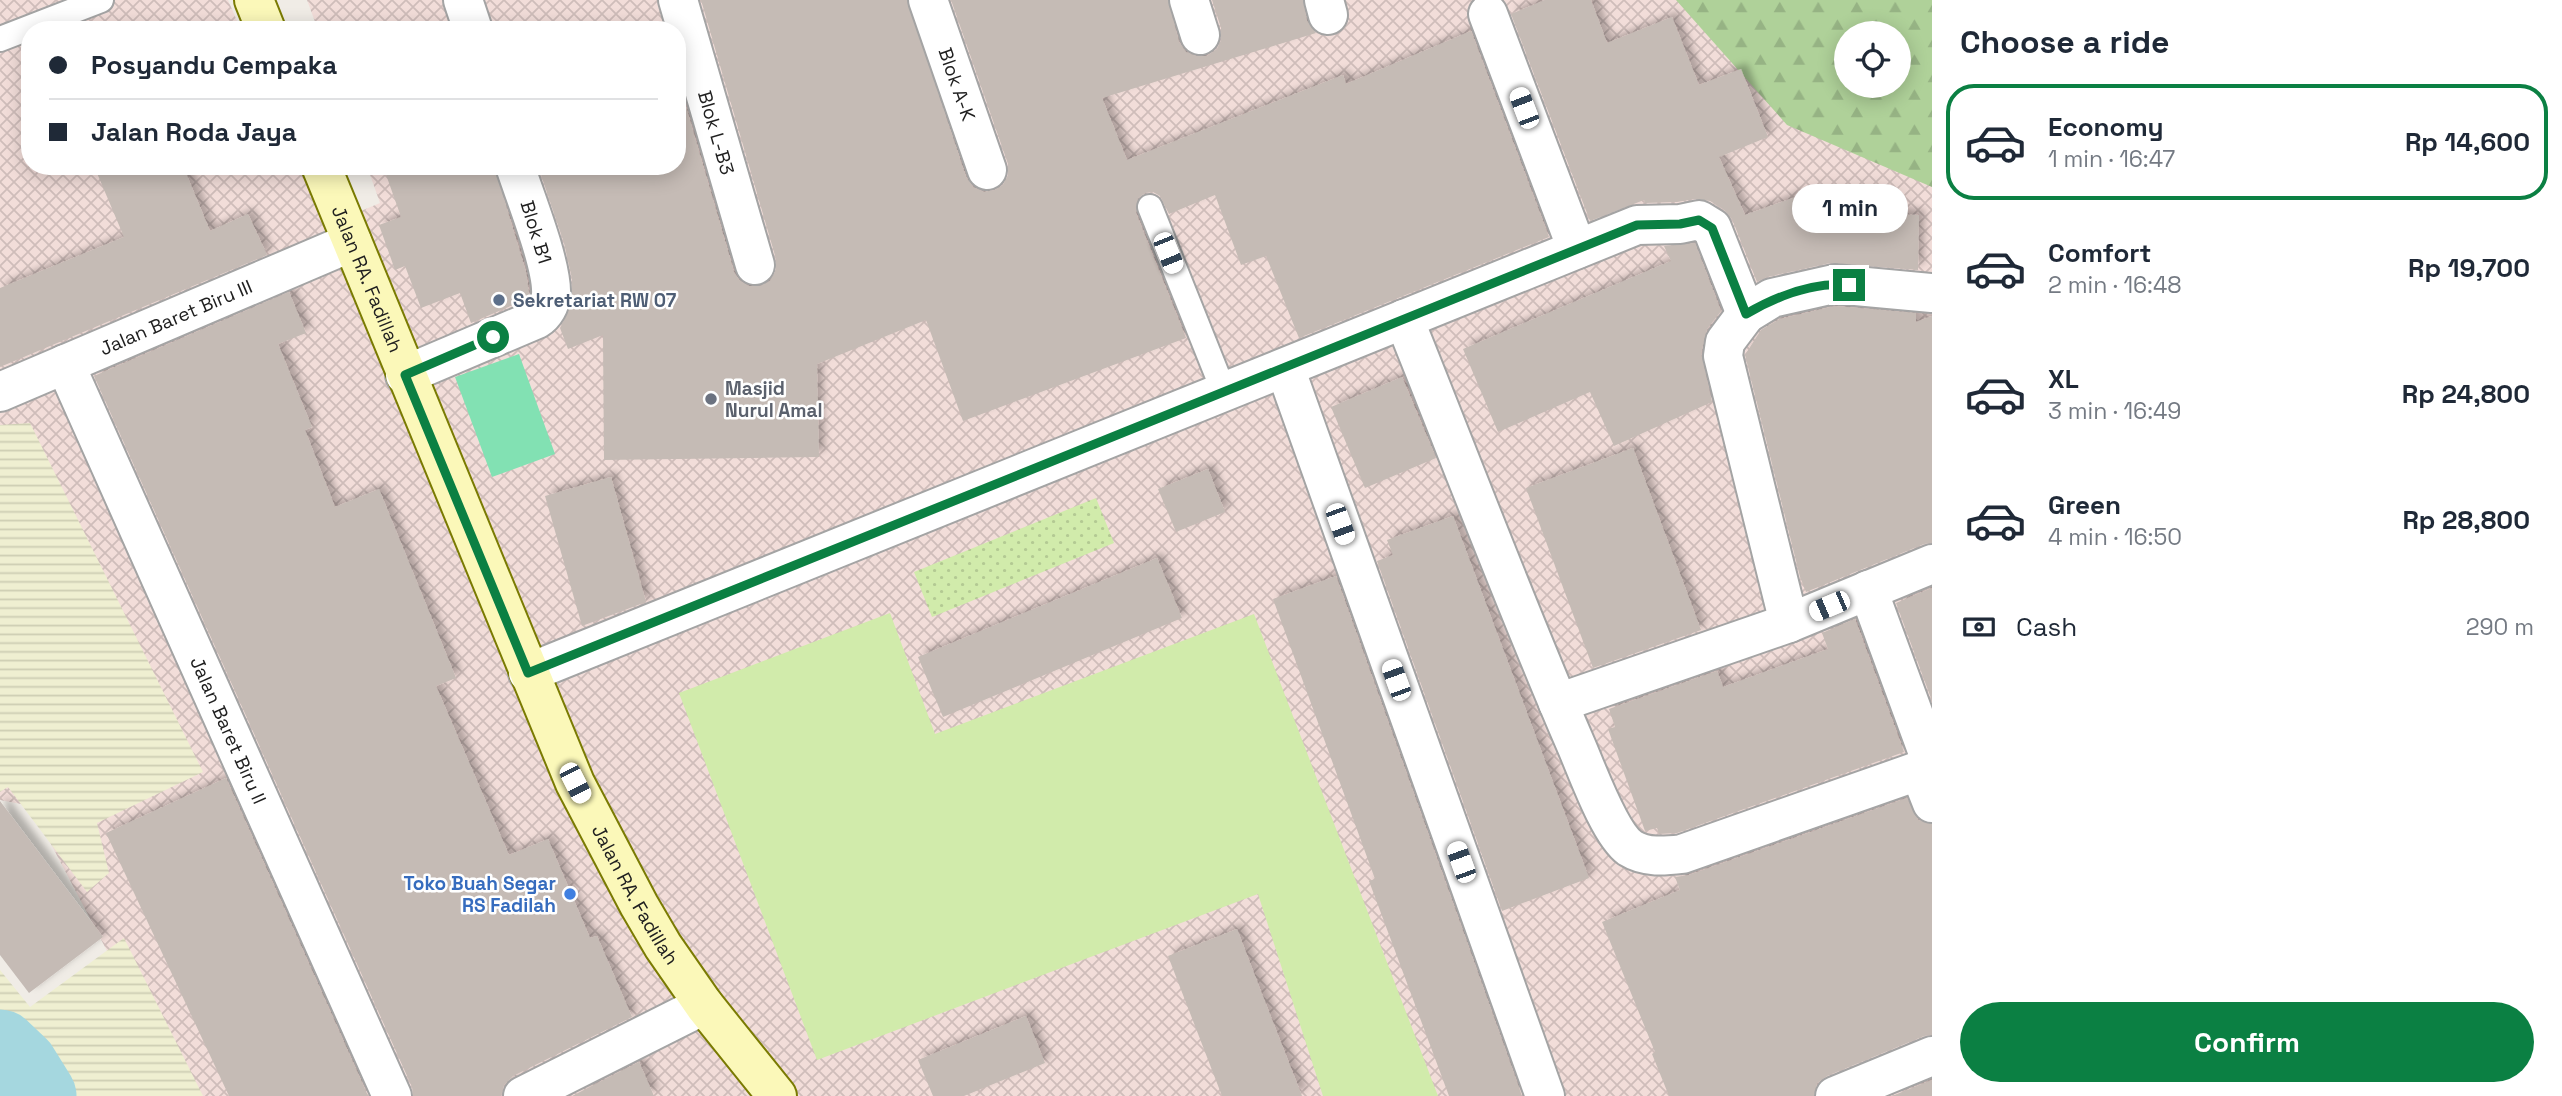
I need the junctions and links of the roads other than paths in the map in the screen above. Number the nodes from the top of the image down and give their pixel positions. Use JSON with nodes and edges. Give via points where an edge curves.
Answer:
{"nodes":[{"id":1,"x":101,"y":0,"type":"edge"},
{"id":2,"x":254,"y":0,"type":"edge"},
{"id":3,"x":463,"y":0,"type":"edge"},
{"id":4,"x":678,"y":0,"type":"edge"},
{"id":5,"x":928,"y":0,"type":"edge"},
{"id":6,"x":1488,"y":14,"type":"dead end"},
{"id":7,"x":47,"y":21,"type":"edge"},
{"id":8,"x":262,"y":21,"type":"edge"},
{"id":9,"x":470,"y":21,"type":"edge"},
{"id":10,"x":684,"y":21,"type":"edge"},
{"id":11,"x":686,"y":28,"type":"edge"},
{"id":12,"x":21,"y":31,"type":"edge"},
{"id":13,"x":0,"y":39,"type":"edge"},
{"id":14,"x":987,"y":170,"type":"dead end"},
{"id":15,"x":325,"y":175,"type":"edge"},
{"id":16,"x":518,"y":175,"type":"edge"},
{"id":17,"x":1150,"y":207,"type":"dead end"},
{"id":18,"x":352,"y":242,"type":"junction"},
{"id":19,"x":1577,"y":249,"type":"junction"},
{"id":20,"x":755,"y":265,"type":"dead end"},
{"id":21,"x":1932,"y":293,"type":"edge"},
{"id":22,"x":1746,"y":314,"type":"junction"},
{"id":23,"x":1404,"y":319,"type":"junction"},
{"id":24,"x":65,"y":364,"type":"junction"},
{"id":25,"x":1285,"y":368,"type":"junction"},
{"id":26,"x":405,"y":375,"type":"junction"},
{"id":27,"x":0,"y":392,"type":"edge"},
{"id":28,"x":1224,"y":392,"type":"junction"},
{"id":29,"x":1932,"y":564,"type":"edge"},
{"id":30,"x":1868,"y":590,"type":"junction"},
{"id":31,"x":1789,"y":623,"type":"junction"},
{"id":32,"x":528,"y":673,"type":"junction"},
{"id":33,"x":1558,"y":703,"type":"junction"},
{"id":34,"x":1929,"y":776,"type":"edge"},
{"id":35,"x":704,"y":1005,"type":"junction"},
{"id":36,"x":1932,"y":1056,"type":"edge"},
{"id":37,"x":392,"y":1096,"type":"edge"},
{"id":38,"x":523,"y":1096,"type":"edge"},
{"id":39,"x":777,"y":1096,"type":"edge"},
{"id":40,"x":1545,"y":1096,"type":"edge"},
{"id":41,"x":1835,"y":1096,"type":"edge"}],
"edges":[{"from":1,"to":7,"type":"lane"},
{"from":2,"to":8,"type":"main road"},
{"from":3,"to":9,"type":"street"},
{"from":4,"to":10,"type":"street","name":"Blok L-B3"},
{"from":5,"to":14,"type":"street","name":"Blok A-K"},
{"from":6,"to":19,"type":"street"},
{"from":11,"to":20,"type":"street","name":"Blok L-B3"},
{"from":12,"to":13,"type":"lane"},
{"from":15,"to":18,"type":"main road","name":"Jalan RA. Fadillah"},
{"from":16,"to":26,"type":"street","name":"Blok B1","via":[[548,272],[551,294],[547,309],[537,319]]},
{"from":17,"to":28,"type":"lane"},
{"from":18,"to":24,"type":"street","name":"Jalan Baret Biru III"},
{"from":18,"to":26,"type":"main road","name":"Jalan RA. Fadillah"},
{"from":19,"to":22,"type":"street","via":[[1637,225],[1699,220],[1712,228]]},
{"from":19,"to":23,"type":"street"},
{"from":21,"to":22,"type":"street","via":[[1834,284],[1772,298]]},
{"from":22,"to":31,"type":"street","via":[[1725,342],[1723,356]]},
{"from":23,"to":25,"type":"street"},
{"from":23,"to":33,"type":"street"},
{"from":24,"to":27,"type":"street","name":"Jalan Baret Biru III"},
{"from":24,"to":37,"type":"street","name":"Jalan Baret Biru II"},
{"from":25,"to":28,"type":"street"},
{"from":25,"to":40,"type":"street"},
{"from":26,"to":32,"type":"main road","name":"Jalan RA. Fadillah"},
{"from":28,"to":32,"type":"street"},
{"from":29,"to":30,"type":"street"},
{"from":30,"to":31,"type":"street"},
{"from":30,"to":34,"type":"street"},
{"from":31,"to":33,"type":"street"},
{"from":32,"to":35,"type":"main road","name":"Jalan RA. Fadillah","via":[[575,783],[613,856],[663,946]]},
{"from":33,"to":34,"type":"street","via":[[1617,833],[1630,848],[1655,857],[1682,854]]},
{"from":35,"to":38,"type":"street"},
{"from":35,"to":39,"type":"main road","name":"Jalan RA. Fadillah"},
{"from":36,"to":41,"type":"street"}]}
